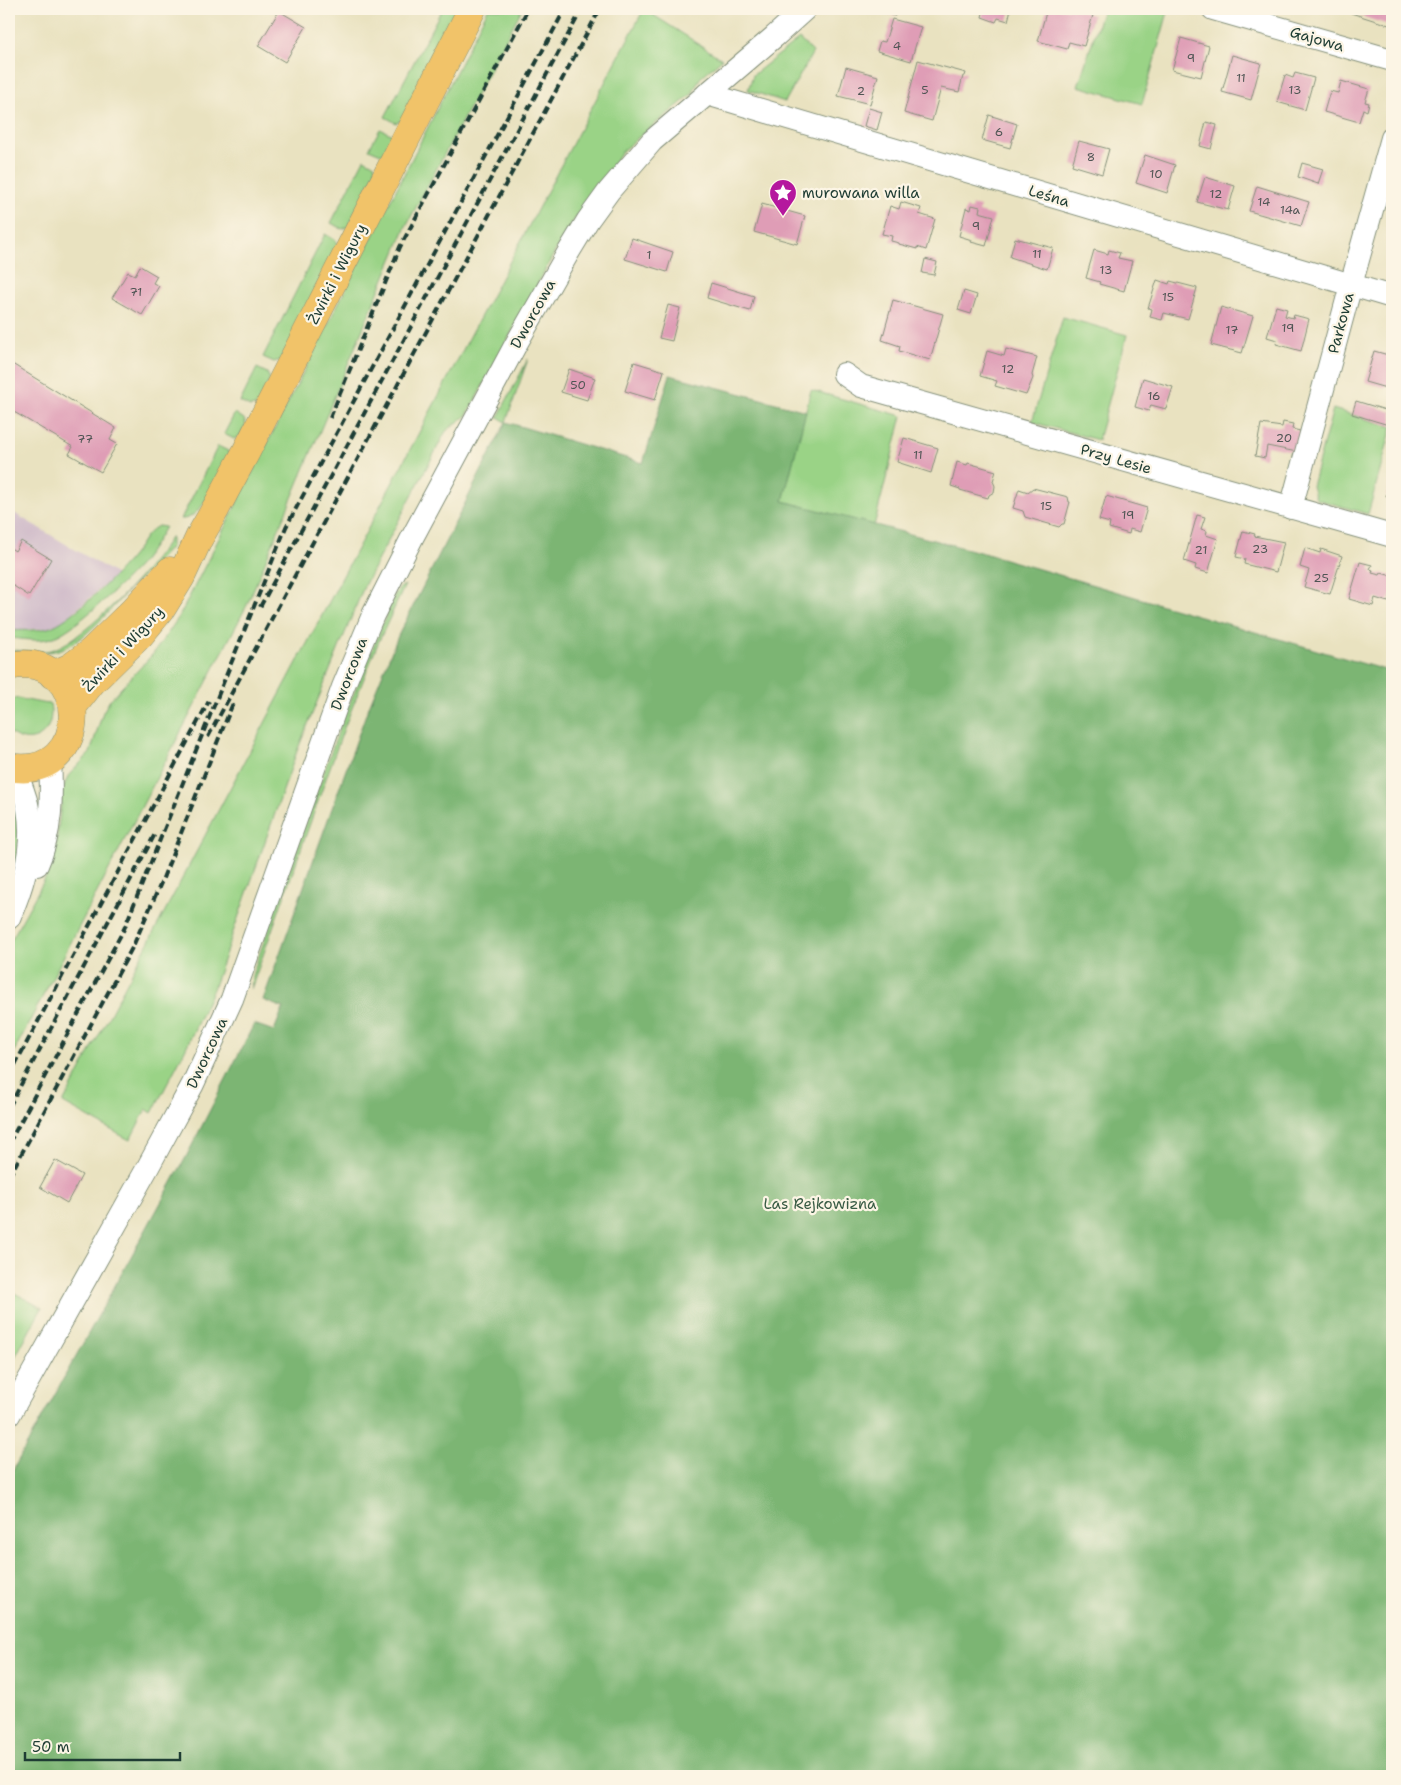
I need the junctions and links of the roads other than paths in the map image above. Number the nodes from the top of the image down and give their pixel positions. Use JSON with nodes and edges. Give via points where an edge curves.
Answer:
{"nodes":[{"id":1,"x":472,"y":9,"type":"edge"},
{"id":2,"x":805,"y":9,"type":"edge"},
{"id":3,"x":1214,"y":9,"type":"edge"},
{"id":4,"x":1392,"y":60,"type":"edge"},
{"id":5,"x":707,"y":94,"type":"junction"},
{"id":6,"x":1392,"y":138,"type":"edge"},
{"id":7,"x":1351,"y":285,"type":"junction"},
{"id":8,"x":1392,"y":297,"type":"edge"},
{"id":9,"x":844,"y":374,"type":"dead end"},
{"id":10,"x":1291,"y":508,"type":"junction"},
{"id":11,"x":1392,"y":536,"type":"edge"},
{"id":12,"x":199,"y":538,"type":"junction"},
{"id":13,"x":9,"y":666,"type":"edge"},
{"id":14,"x":53,"y":674,"type":"junction"},
{"id":15,"x":73,"y":706,"type":"junction"},
{"id":16,"x":50,"y":760,"type":"junction"},
{"id":17,"x":12,"y":768,"type":"edge"},
{"id":18,"x":12,"y":904,"type":"edge"},
{"id":19,"x":9,"y":1415,"type":"edge"}],
"edges":[{"from":1,"to":12,"type":"main road","name":"Żwirki i Wigury"},
{"from":2,"to":5,"type":"street","name":"Dworcowa"},
{"from":3,"to":4,"type":"street","name":"Gajowa"},
{"from":5,"to":7,"type":"street","name":"Leśna"},
{"from":5,"to":19,"type":"street","name":"Dworcowa","via":[[652,141],[588,220],[516,344],[413,536],[373,615],[343,687],[232,999],[193,1084]]},
{"from":6,"to":7,"type":"street","name":"Parkowa"},
{"from":7,"to":8,"type":"street","name":"Leśna"},
{"from":7,"to":10,"type":"street","name":"Parkowa"},
{"from":9,"to":10,"type":"street","name":"Przy Lesie","via":[[861,386]]},
{"from":10,"to":11,"type":"street","name":"Przy Lesie"},
{"from":12,"to":14,"type":"main road","name":"Żwirki i Wigury","via":[[103,641],[71,667]]},
{"from":12,"to":15,"type":"main road","name":"Żwirki i Wigury","via":[[162,608]]},
{"from":13,"to":14,"type":"main road","via":[[29,665]]},
{"from":14,"to":15,"type":"main road","via":[[66,688]]},
{"from":15,"to":16,"type":"main road","via":[[70,736],[62,750]]},
{"from":16,"to":17,"type":"main road","via":[[33,767]]},
{"from":16,"to":18,"type":"street","via":[[50,809],[45,842],[36,867]]},
{"from":17,"to":18,"type":"street","via":[[28,808],[30,829],[27,862]]}]}
